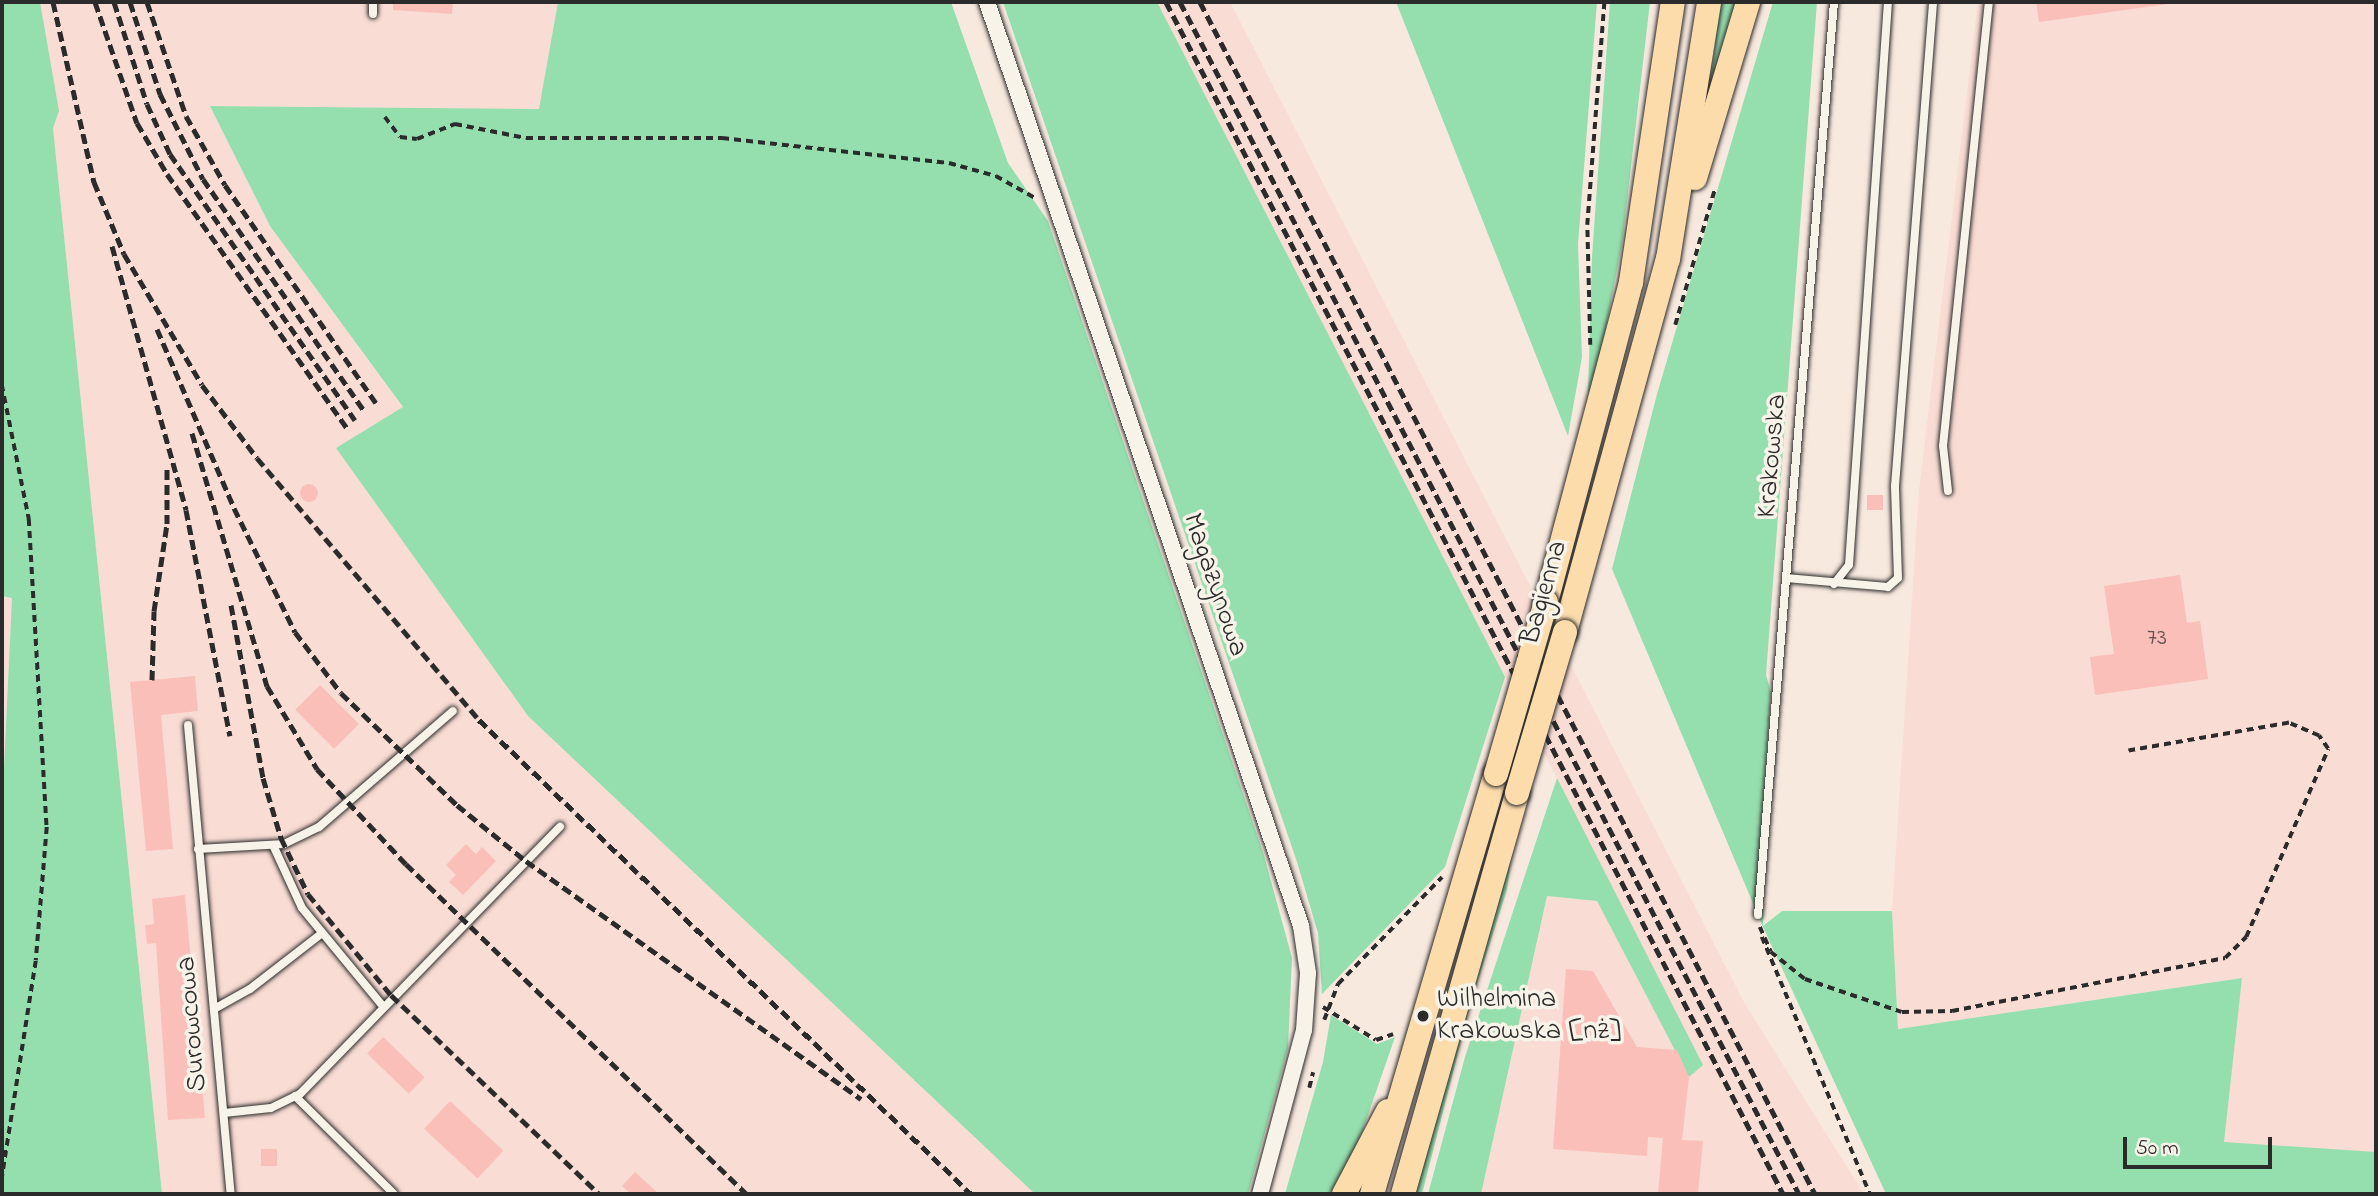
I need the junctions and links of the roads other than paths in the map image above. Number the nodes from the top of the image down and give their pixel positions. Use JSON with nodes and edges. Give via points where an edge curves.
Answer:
{"nodes":[{"id":1,"x":373,"y":2,"type":"edge"},
{"id":2,"x":987,"y":2,"type":"edge"},
{"id":3,"x":1709,"y":2,"type":"edge"},
{"id":4,"x":1748,"y":2,"type":"edge"},
{"id":5,"x":1834,"y":2,"type":"edge"},
{"id":6,"x":1888,"y":2,"type":"edge"},
{"id":7,"x":1933,"y":2,"type":"edge"},
{"id":8,"x":1989,"y":2,"type":"edge"},
{"id":9,"x":1672,"y":5,"type":"edge"},
{"id":10,"x":373,"y":14,"type":"dead end"},
{"id":11,"x":1679,"y":210,"type":"junction"},
{"id":12,"x":1948,"y":491,"type":"dead end"},
{"id":13,"x":1786,"y":578,"type":"junction"},
{"id":14,"x":1835,"y":583,"type":"junction"},
{"id":15,"x":453,"y":711,"type":"dead end"},
{"id":16,"x":188,"y":725,"type":"dead end"},
{"id":17,"x":560,"y":827,"type":"dead end"},
{"id":18,"x":273,"y":845,"type":"junction"},
{"id":19,"x":198,"y":849,"type":"junction"},
{"id":20,"x":1758,"y":915,"type":"road end"},
{"id":21,"x":321,"y":934,"type":"junction"},
{"id":22,"x":382,"y":1005,"type":"junction"},
{"id":23,"x":214,"y":1009,"type":"junction"},
{"id":24,"x":295,"y":1096,"type":"junction"},
{"id":25,"x":1400,"y":1096,"type":"junction"},
{"id":26,"x":224,"y":1114,"type":"junction"},
{"id":27,"x":231,"y":1194,"type":"edge"},
{"id":28,"x":394,"y":1194,"type":"edge"},
{"id":29,"x":1259,"y":1194,"type":"edge"},
{"id":30,"x":1344,"y":1194,"type":"edge"},
{"id":31,"x":1372,"y":1194,"type":"edge"},
{"id":32,"x":1404,"y":1194,"type":"edge"}],
"edges":[{"from":1,"to":10,"type":"lane"},
{"from":2,"to":29,"type":"street","name":"Magazynowa","via":[[1306,948],[1300,1049]]},
{"from":3,"to":11,"type":"main road","name":"Bagienna"},
{"from":4,"to":11,"type":"main road","via":[[1703,160]]},
{"from":5,"to":13,"type":"lane","name":"Krakowska"},
{"from":6,"to":14,"type":"lane","via":[[1849,565]]},
{"from":7,"to":14,"type":"lane","via":[[1895,486],[1898,578],[1888,587]]},
{"from":8,"to":12,"type":"lane","via":[[1943,446]]},
{"from":9,"to":25,"type":"main road","name":"Bagienna","bridge":true,"via":[[1631,282],[1559,558]]},
{"from":11,"to":32,"type":"main road","name":"Bagienna","bridge":true,"via":[[1592,537]]},
{"from":13,"to":14,"type":"lane"},
{"from":13,"to":20,"type":"lane","name":"Krakowska"},
{"from":15,"to":18,"type":"lane","via":[[319,827]]},
{"from":16,"to":19,"type":"lane","name":"Surowcowa"},
{"from":17,"to":22,"type":"lane"},
{"from":18,"to":19,"type":"lane"},
{"from":18,"to":21,"type":"lane","via":[[280,870]]},
{"from":19,"to":23,"type":"lane","name":"Surowcowa"},
{"from":21,"to":22,"type":"lane"},
{"from":21,"to":23,"type":"lane","via":[[250,989]]},
{"from":22,"to":24,"type":"lane"},
{"from":23,"to":26,"type":"lane","name":"Surowcowa"},
{"from":24,"to":26,"type":"lane","via":[[271,1108]]},
{"from":24,"to":28,"type":"lane"},
{"from":25,"to":30,"type":"main road","via":[[1369,1141]]},
{"from":25,"to":31,"type":"main road","name":"Bagienna"},
{"from":26,"to":27,"type":"lane","name":"Surowcowa"}]}
